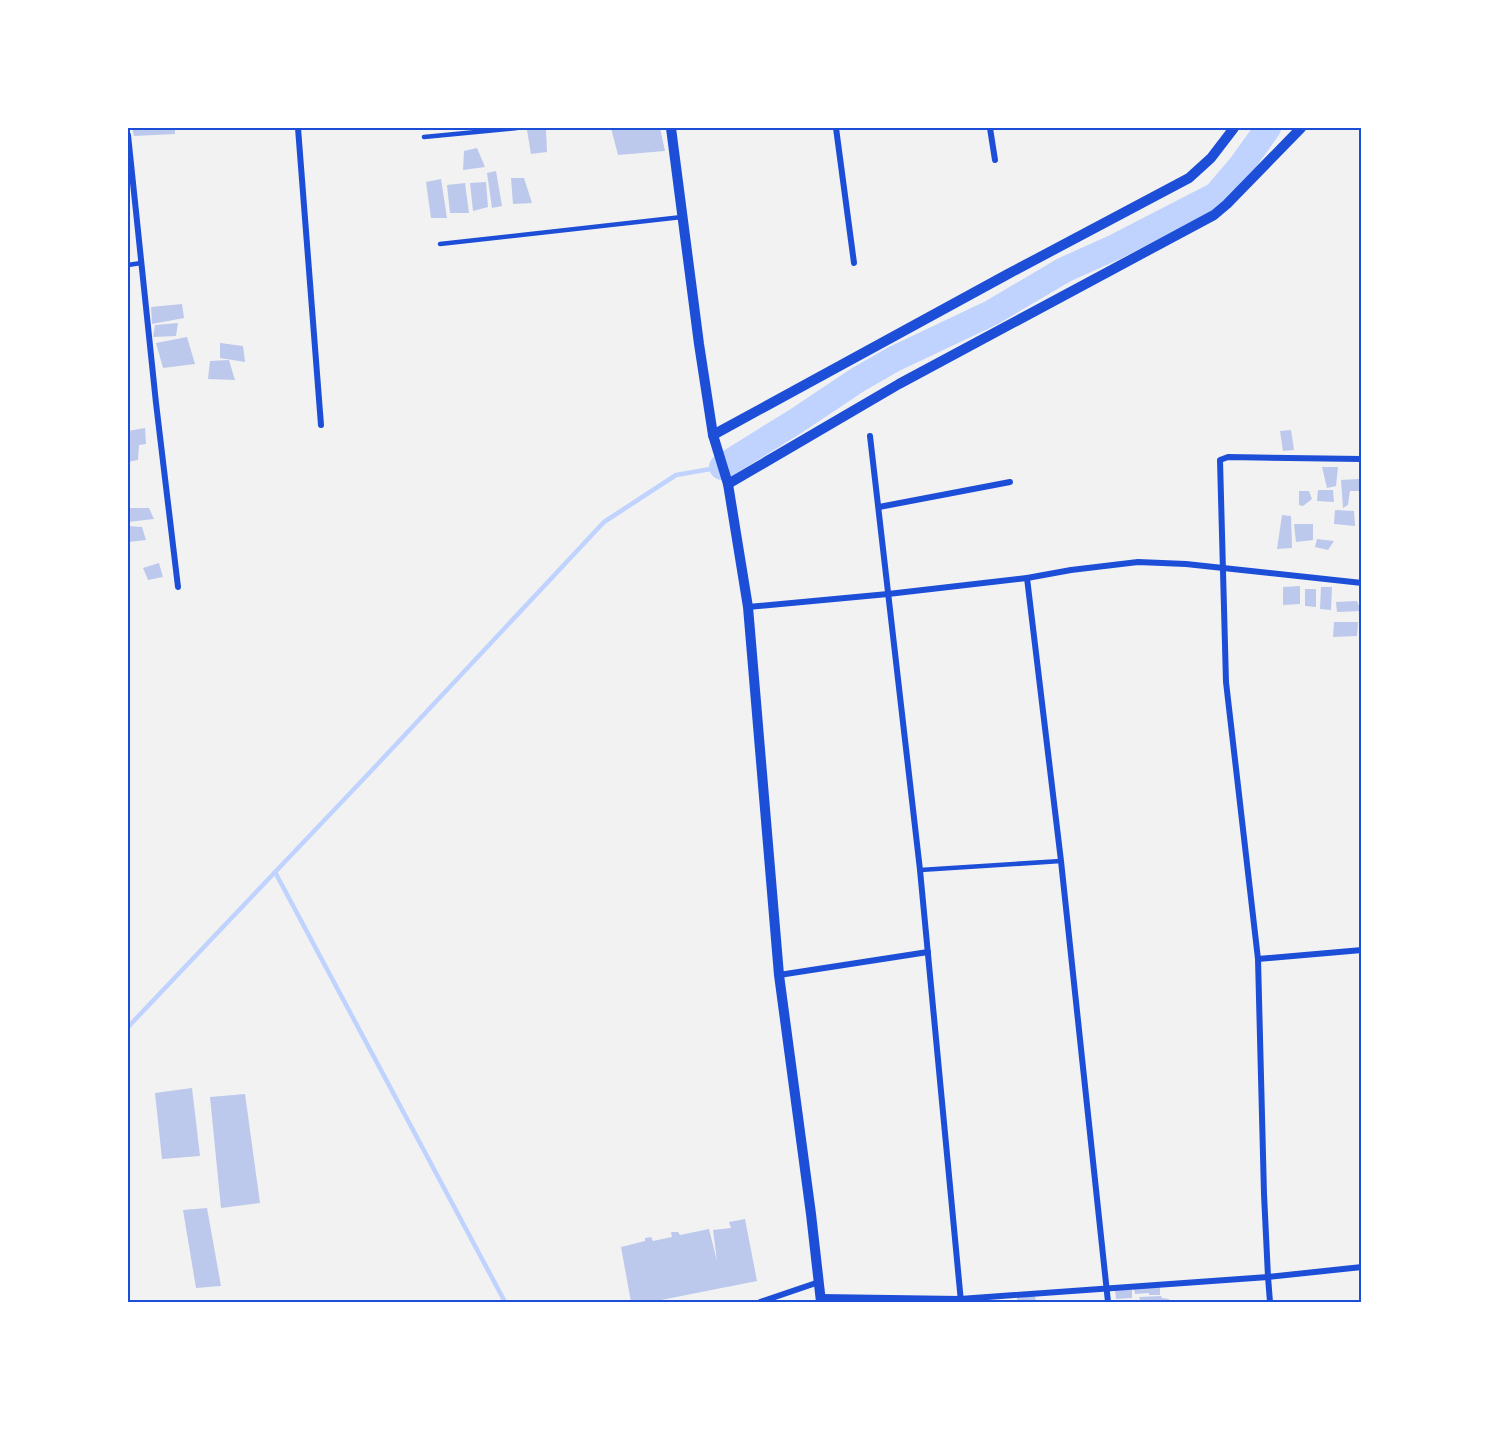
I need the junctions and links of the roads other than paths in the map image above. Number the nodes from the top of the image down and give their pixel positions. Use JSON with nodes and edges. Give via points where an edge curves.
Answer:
{"nodes":[{"id":1,"x":298,"y":128,"type":"edge"},
{"id":2,"x":517,"y":128,"type":"edge"},
{"id":3,"x":671,"y":128,"type":"edge"},
{"id":4,"x":836,"y":128,"type":"edge"},
{"id":5,"x":990,"y":128,"type":"edge"},
{"id":6,"x":1234,"y":128,"type":"edge"},
{"id":7,"x":1301,"y":128,"type":"edge"},
{"id":8,"x":128,"y":135,"type":"edge"},
{"id":9,"x":424,"y":136,"type":"dead end"},
{"id":10,"x":128,"y":147,"type":"edge"},
{"id":11,"x":994,"y":160,"type":"dead end"},
{"id":12,"x":682,"y":217,"type":"junction"},
{"id":13,"x":440,"y":244,"type":"dead end"},
{"id":14,"x":141,"y":263,"type":"junction"},
{"id":15,"x":854,"y":263,"type":"dead end"},
{"id":16,"x":128,"y":265,"type":"edge"},
{"id":17,"x":321,"y":425,"type":"dead end"},
{"id":18,"x":713,"y":435,"type":"junction"},
{"id":19,"x":870,"y":436,"type":"dead end"},
{"id":20,"x":1362,"y":459,"type":"edge"},
{"id":21,"x":1010,"y":482,"type":"dead end"},
{"id":22,"x":728,"y":484,"type":"junction"},
{"id":23,"x":879,"y":507,"type":"junction"},
{"id":24,"x":1222,"y":569,"type":"junction"},
{"id":25,"x":1027,"y":578,"type":"junction"},
{"id":26,"x":1362,"y":583,"type":"edge"},
{"id":27,"x":178,"y":587,"type":"dead end"},
{"id":28,"x":888,"y":594,"type":"junction"},
{"id":29,"x":748,"y":607,"type":"junction"},
{"id":30,"x":1061,"y":861,"type":"junction"},
{"id":31,"x":920,"y":870,"type":"junction"},
{"id":32,"x":1362,"y":950,"type":"edge"},
{"id":33,"x":928,"y":952,"type":"junction"},
{"id":34,"x":1258,"y":959,"type":"junction"},
{"id":35,"x":779,"y":975,"type":"junction"},
{"id":36,"x":1362,"y":1267,"type":"edge"},
{"id":37,"x":1268,"y":1277,"type":"junction"},
{"id":38,"x":819,"y":1282,"type":"junction"},
{"id":39,"x":1106,"y":1288,"type":"junction"},
{"id":40,"x":821,"y":1300,"type":"edge"},
{"id":41,"x":961,"y":1301,"type":"edge"},
{"id":42,"x":760,"y":1302,"type":"edge"},
{"id":43,"x":1108,"y":1302,"type":"edge"},
{"id":44,"x":1270,"y":1302,"type":"edge"}],
"edges":[{"from":1,"to":17,"type":"street"},
{"from":2,"to":9,"type":"lane"},
{"from":3,"to":12,"type":"street"},
{"from":4,"to":15,"type":"street"},
{"from":5,"to":11,"type":"street"},
{"from":6,"to":18,"type":"street","via":[[1189,178]]},
{"from":7,"to":22,"type":"street","via":[[1214,215],[898,384]]},
{"from":8,"to":10,"type":"street"},
{"from":10,"to":14,"type":"street"},
{"from":12,"to":13,"type":"lane"},
{"from":12,"to":18,"type":"street"},
{"from":14,"to":16,"type":"lane"},
{"from":14,"to":27,"type":"street"},
{"from":18,"to":22,"type":"street"},
{"from":19,"to":23,"type":"street"},
{"from":20,"to":24,"type":"street","via":[[1220,460]]},
{"from":21,"to":23,"type":"street"},
{"from":22,"to":29,"type":"street"},
{"from":23,"to":28,"type":"street"},
{"from":24,"to":25,"type":"street","via":[[1138,562]]},
{"from":24,"to":26,"type":"street"},
{"from":24,"to":34,"type":"street","via":[[1226,682]]},
{"from":25,"to":28,"type":"street"},
{"from":25,"to":30,"type":"street"},
{"from":28,"to":29,"type":"street"},
{"from":28,"to":31,"type":"street"},
{"from":29,"to":35,"type":"street"},
{"from":30,"to":31,"type":"lane"},
{"from":30,"to":39,"type":"street"},
{"from":31,"to":33,"type":"street"},
{"from":32,"to":34,"type":"street"},
{"from":33,"to":35,"type":"street"},
{"from":33,"to":41,"type":"street"},
{"from":34,"to":37,"type":"street"},
{"from":35,"to":38,"type":"street"},
{"from":36,"to":37,"type":"street"},
{"from":37,"to":39,"type":"street"},
{"from":37,"to":44,"type":"street"},
{"from":38,"to":40,"type":"street"},
{"from":38,"to":42,"type":"street"},
{"from":39,"to":41,"type":"street"},
{"from":39,"to":43,"type":"street"},
{"from":40,"to":41,"type":"street"}]}
